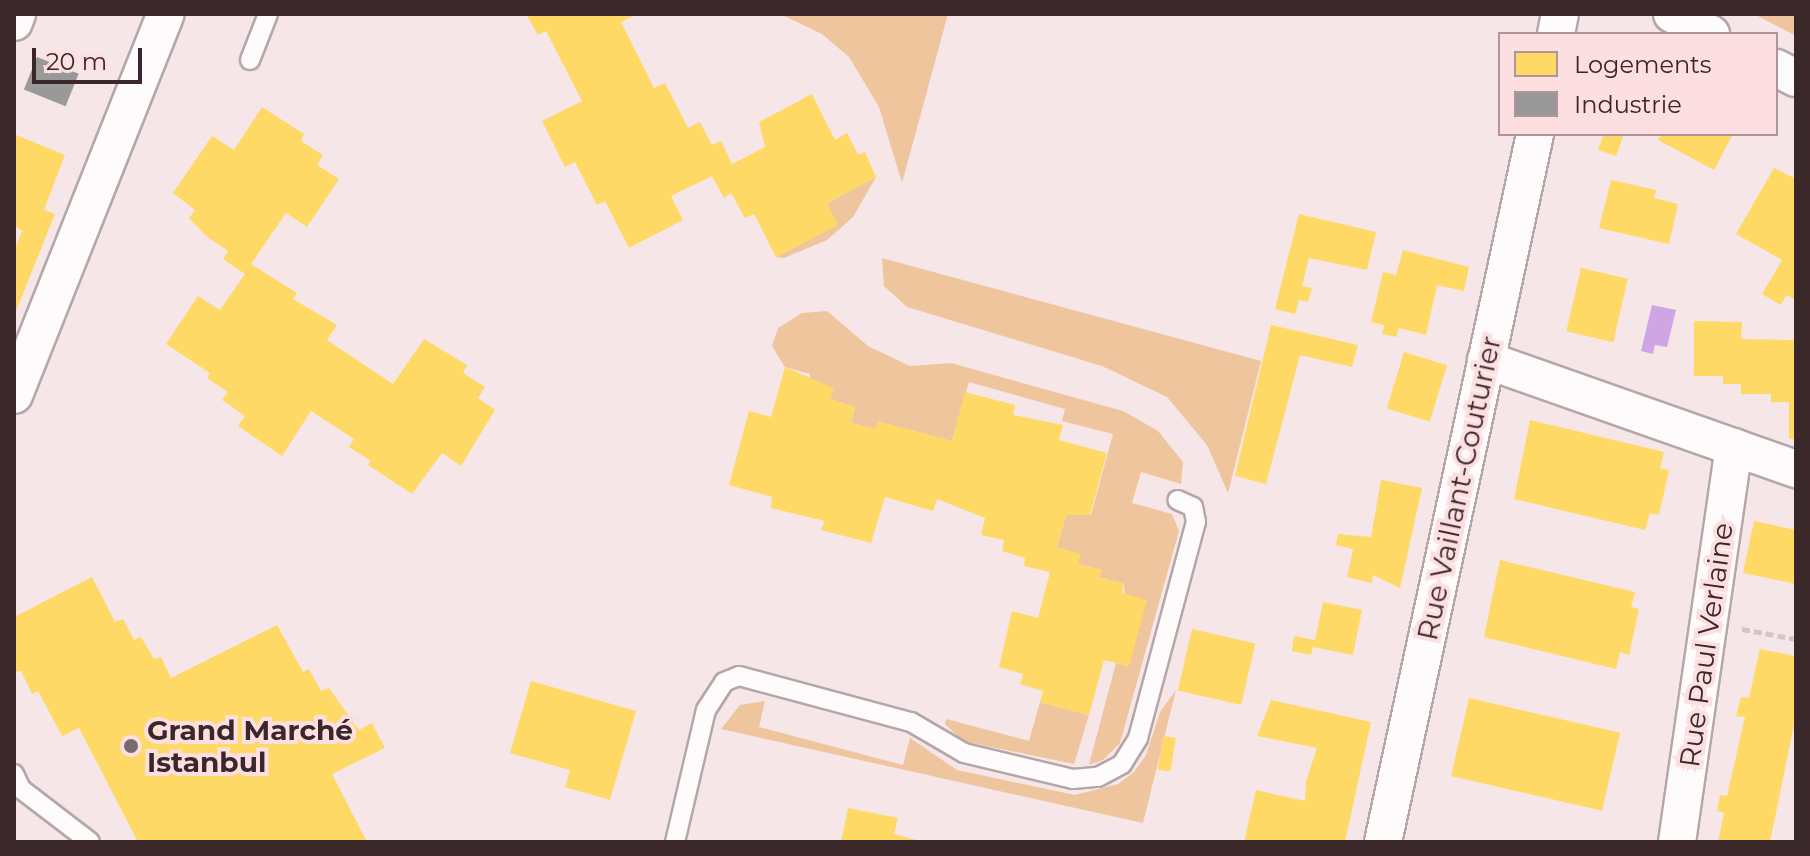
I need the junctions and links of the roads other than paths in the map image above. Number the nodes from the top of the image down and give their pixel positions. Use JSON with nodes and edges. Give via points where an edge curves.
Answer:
{"nodes":[{"id":1,"x":17,"y":14,"type":"edge"},
{"id":2,"x":166,"y":14,"type":"edge"},
{"id":3,"x":268,"y":14,"type":"edge"},
{"id":4,"x":1675,"y":15,"type":"edge"},
{"id":5,"x":14,"y":22,"type":"edge"},
{"id":6,"x":1707,"y":32,"type":"edge"},
{"id":7,"x":250,"y":60,"type":"dead end"},
{"id":8,"x":1778,"y":69,"type":"edge"},
{"id":9,"x":1796,"y":78,"type":"edge"},
{"id":10,"x":1535,"y":136,"type":"edge"},
{"id":11,"x":1486,"y":360,"type":"junction"},
{"id":12,"x":14,"y":395,"type":"edge"},
{"id":13,"x":1734,"y":447,"type":"junction"},
{"id":14,"x":1796,"y":469,"type":"edge"},
{"id":15,"x":1177,"y":500,"type":"dead end"},
{"id":16,"x":14,"y":774,"type":"edge"},
{"id":17,"x":90,"y":842,"type":"edge"},
{"id":18,"x":675,"y":842,"type":"edge"},
{"id":19,"x":1383,"y":842,"type":"edge"},
{"id":20,"x":1677,"y":842,"type":"edge"}],
"edges":[{"from":1,"to":5,"type":"street"},
{"from":2,"to":12,"type":"street"},
{"from":3,"to":7,"type":"lane"},
{"from":4,"to":6,"type":"street"},
{"from":8,"to":9,"type":"street"},
{"from":10,"to":11,"type":"street","name":"Rue Vaillant-Couturier"},
{"from":11,"to":13,"type":"street"},
{"from":11,"to":19,"type":"street","name":"Rue Vaillant-Couturier"},
{"from":13,"to":14,"type":"street"},
{"from":13,"to":20,"type":"street","name":"Rue Paul Verlaine"},
{"from":15,"to":18,"type":"lane","via":[[1193,507],[1196,522],[1138,738],[1122,764],[1098,777],[1073,779],[964,753],[911,722],[739,676],[712,695]]},
{"from":16,"to":17,"type":"lane","via":[[21,789]]}]}
